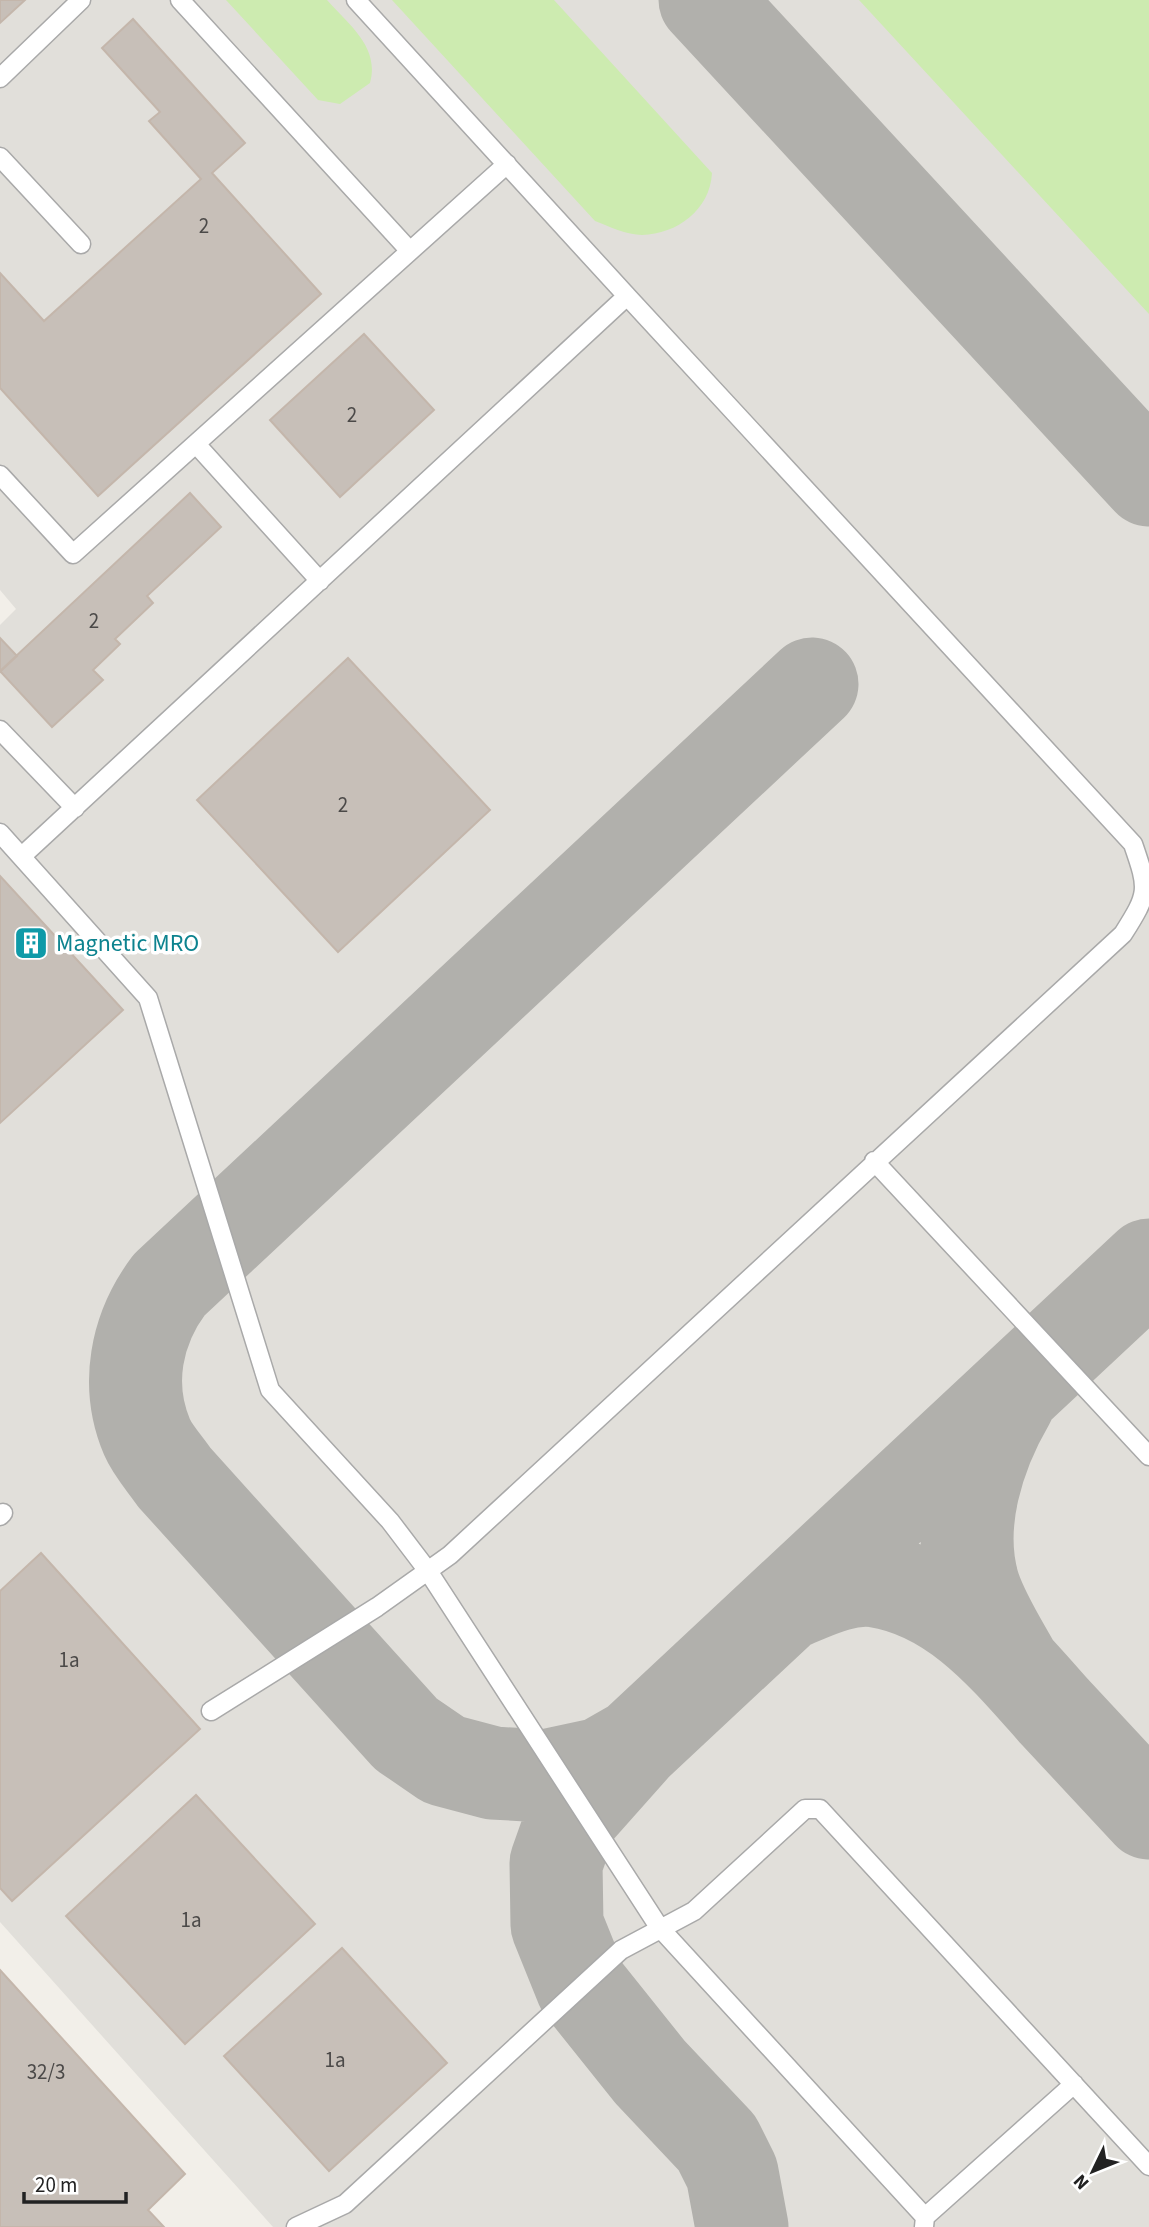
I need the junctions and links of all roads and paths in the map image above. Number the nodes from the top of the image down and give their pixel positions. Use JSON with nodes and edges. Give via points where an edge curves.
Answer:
{"nodes":[{"id":1,"x":81,"y":0,"type":"edge"},
{"id":2,"x":180,"y":0,"type":"edge"},
{"id":3,"x":356,"y":0,"type":"edge"},
{"id":4,"x":0,"y":78,"type":"edge"},
{"id":5,"x":0,"y":157,"type":"edge"},
{"id":6,"x":506,"y":164,"type":"junction"},
{"id":7,"x":81,"y":244,"type":"dead end"},
{"id":8,"x":410,"y":251,"type":"junction"},
{"id":9,"x":627,"y":296,"type":"junction"},
{"id":10,"x":196,"y":444,"type":"junction"},
{"id":11,"x":0,"y":475,"type":"edge"},
{"id":12,"x":320,"y":581,"type":"junction"},
{"id":13,"x":0,"y":730,"type":"edge"},
{"id":14,"x":75,"y":808,"type":"junction"},
{"id":15,"x":0,"y":832,"type":"edge"},
{"id":16,"x":22,"y":856,"type":"junction"},
{"id":17,"x":874,"y":1161,"type":"junction"},
{"id":18,"x":1149,"y":1456,"type":"edge"},
{"id":19,"x":428,"y":1572,"type":"junction"},
{"id":20,"x":211,"y":1711,"type":"dead end"},
{"id":21,"x":659,"y":1927,"type":"junction"},
{"id":22,"x":1074,"y":2084,"type":"junction"},
{"id":23,"x":1149,"y":2166,"type":"edge"},
{"id":24,"x":924,"y":2222,"type":"edge"},
{"id":25,"x":296,"y":2227,"type":"edge"}],
"edges":[{"from":1,"to":4,"type":"lane"},
{"from":2,"to":8,"type":"lane"},
{"from":3,"to":6,"type":"lane"},
{"from":5,"to":7,"type":"lane"},
{"from":6,"to":8,"type":"lane"},
{"from":6,"to":9,"type":"lane"},
{"from":8,"to":10,"type":"lane"},
{"from":9,"to":12,"type":"lane"},
{"from":9,"to":17,"type":"lane","via":[[1133,844],[1147,884],[1142,906],[1123,934]]},
{"from":10,"to":11,"type":"lane","via":[[73,554]]},
{"from":10,"to":12,"type":"lane"},
{"from":12,"to":14,"type":"lane"},
{"from":13,"to":14,"type":"lane"},
{"from":14,"to":16,"type":"lane"},
{"from":15,"to":16,"type":"lane"},
{"from":16,"to":19,"type":"lane","via":[[148,998],[270,1390],[390,1521]]},
{"from":17,"to":18,"type":"lane"},
{"from":17,"to":19,"type":"lane"},
{"from":19,"to":20,"type":"lane"},
{"from":19,"to":21,"type":"lane"},
{"from":21,"to":22,"type":"lane","via":[[694,1911],[805,1809],[820,1809]]},
{"from":21,"to":24,"type":"lane"},
{"from":21,"to":25,"type":"lane","via":[[621,1950],[345,2204]]},
{"from":22,"to":23,"type":"lane"},
{"from":22,"to":24,"type":"lane"}]}
